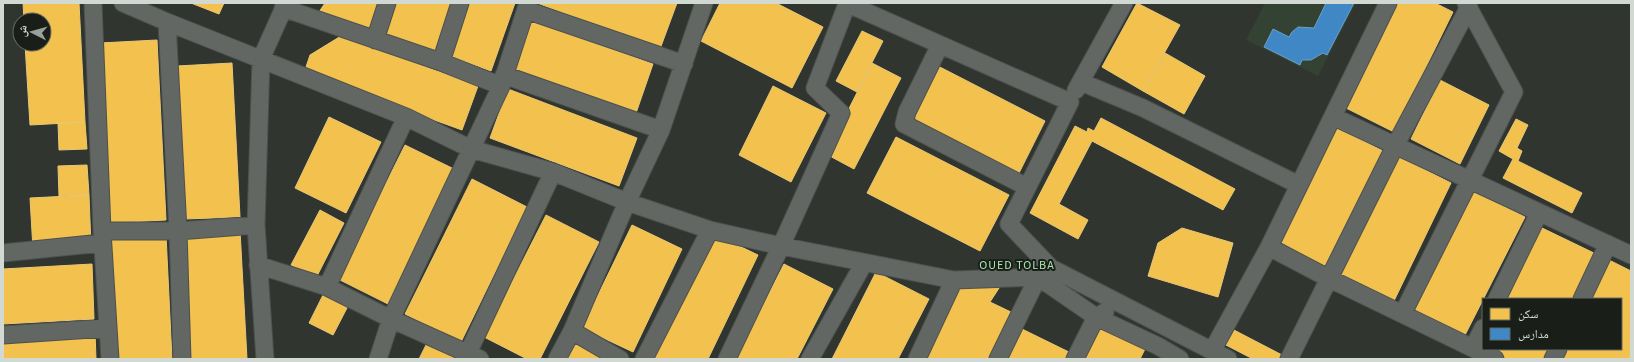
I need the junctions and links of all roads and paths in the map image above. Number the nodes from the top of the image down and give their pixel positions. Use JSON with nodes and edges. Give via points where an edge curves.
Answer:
{"nodes":[{"id":1,"x":93,"y":3,"type":"edge"},
{"id":2,"x":124,"y":3,"type":"edge"},
{"id":3,"x":387,"y":3,"type":"edge"},
{"id":4,"x":460,"y":3,"type":"edge"},
{"id":5,"x":704,"y":3,"type":"edge"},
{"id":6,"x":847,"y":3,"type":"edge"},
{"id":7,"x":1124,"y":3,"type":"edge"},
{"id":8,"x":1388,"y":3,"type":"edge"},
{"id":9,"x":1467,"y":5,"type":"edge"},
{"id":10,"x":284,"y":6,"type":"edge"},
{"id":11,"x":527,"y":7,"type":"edge"},
{"id":12,"x":167,"y":22,"type":"junction"},
{"id":13,"x":376,"y":40,"type":"junction"},
{"id":14,"x":940,"y":45,"type":"junction"},
{"id":15,"x":261,"y":59,"type":"junction"},
{"id":16,"x":441,"y":62,"type":"junction"},
{"id":17,"x":684,"y":64,"type":"junction"},
{"id":18,"x":503,"y":81,"type":"junction"},
{"id":19,"x":1081,"y":82,"type":"junction"},
{"id":20,"x":1070,"y":102,"type":"junction"},
{"id":21,"x":406,"y":117,"type":"junction"},
{"id":22,"x":1334,"y":117,"type":"junction"},
{"id":23,"x":661,"y":130,"type":"junction"},
{"id":24,"x":1395,"y":146,"type":"junction"},
{"id":25,"x":471,"y":149,"type":"junction"},
{"id":26,"x":553,"y":172,"type":"junction"},
{"id":27,"x":1469,"y":181,"type":"junction"},
{"id":28,"x":1300,"y":185,"type":"junction"},
{"id":29,"x":1027,"y":187,"type":"junction"},
{"id":30,"x":627,"y":202,"type":"junction"},
{"id":31,"x":1539,"y":212,"type":"junction"},
{"id":32,"x":256,"y":225,"type":"junction"},
{"id":33,"x":710,"y":230,"type":"junction"},
{"id":34,"x":178,"y":231,"type":"junction"},
{"id":35,"x":102,"y":237,"type":"junction"},
{"id":36,"x":1608,"y":244,"type":"junction"},
{"id":37,"x":781,"y":246,"type":"junction"},
{"id":38,"x":1269,"y":247,"type":"junction"},
{"id":39,"x":3,"y":253,"type":"edge"},
{"id":40,"x":1631,"y":255,"type":"edge"},
{"id":41,"x":864,"y":263,"type":"junction"},
{"id":42,"x":258,"y":265,"type":"junction"},
{"id":43,"x":1044,"y":273,"type":"junction"},
{"id":44,"x":1328,"y":278,"type":"junction"},
{"id":45,"x":954,"y":280,"type":"junction"},
{"id":46,"x":327,"y":287,"type":"junction"},
{"id":47,"x":1497,"y":298,"type":"edge"},
{"id":48,"x":1582,"y":298,"type":"edge"},
{"id":49,"x":1120,"y":304,"type":"junction"},
{"id":50,"x":1402,"y":313,"type":"junction"},
{"id":51,"x":1096,"y":317,"type":"junction"},
{"id":52,"x":391,"y":319,"type":"junction"},
{"id":53,"x":107,"y":328,"type":"junction"},
{"id":54,"x":1172,"y":329,"type":"junction"},
{"id":55,"x":1482,"y":330,"type":"edge"},
{"id":56,"x":572,"y":331,"type":"junction"},
{"id":57,"x":3,"y":335,"type":"edge"},
{"id":58,"x":1473,"y":348,"type":"junction"},
{"id":59,"x":1212,"y":351,"type":"junction"},
{"id":60,"x":1155,"y":353,"type":"edge"},
{"id":61,"x":474,"y":356,"type":"edge"},
{"id":62,"x":270,"y":357,"type":"edge"},
{"id":63,"x":110,"y":359,"type":"edge"},
{"id":64,"x":182,"y":359,"type":"edge"},
{"id":65,"x":378,"y":359,"type":"edge"},
{"id":66,"x":557,"y":359,"type":"edge"},
{"id":67,"x":620,"y":359,"type":"edge"},
{"id":68,"x":644,"y":359,"type":"edge"},
{"id":69,"x":727,"y":359,"type":"edge"},
{"id":70,"x":810,"y":359,"type":"edge"},
{"id":71,"x":917,"y":359,"type":"edge"},
{"id":72,"x":998,"y":359,"type":"edge"},
{"id":73,"x":1075,"y":359,"type":"edge"},
{"id":74,"x":1180,"y":359,"type":"edge"},
{"id":75,"x":1228,"y":359,"type":"edge"},
{"id":76,"x":1289,"y":359,"type":"edge"},
{"id":77,"x":1495,"y":359,"type":"edge"}],
"edges":[{"from":1,"to":35,"type":"street"},
{"from":2,"to":12,"type":"street"},
{"from":3,"to":13,"type":"street"},
{"from":4,"to":16,"type":"street"},
{"from":5,"to":17,"type":"street"},
{"from":6,"to":14,"type":"street"},
{"from":6,"to":37,"type":"street","via":[[815,88],[841,113]]},
{"from":7,"to":19,"type":"street"},
{"from":8,"to":22,"type":"street"},
{"from":9,"to":24,"type":"street"},
{"from":9,"to":27,"type":"street","via":[[1514,92]]},
{"from":10,"to":13,"type":"street"},
{"from":10,"to":15,"type":"street"},
{"from":11,"to":17,"type":"street"},
{"from":11,"to":18,"type":"street"},
{"from":12,"to":15,"type":"street"},
{"from":12,"to":34,"type":"street"},
{"from":13,"to":16,"type":"street"},
{"from":14,"to":20,"type":"street"},
{"from":14,"to":29,"type":"street","via":[[907,112],[904,124]]},
{"from":15,"to":21,"type":"street"},
{"from":15,"to":32,"type":"street"},
{"from":16,"to":18,"type":"street"},
{"from":17,"to":23,"type":"street"},
{"from":18,"to":23,"type":"street"},
{"from":18,"to":25,"type":"street"},
{"from":19,"to":20,"type":"street"},
{"from":19,"to":28,"type":"street","via":[[1143,108]]},
{"from":20,"to":29,"type":"street"},
{"from":21,"to":25,"type":"street"},
{"from":21,"to":46,"type":"street"},
{"from":22,"to":24,"type":"street"},
{"from":22,"to":28,"type":"street"},
{"from":23,"to":30,"type":"street"},
{"from":24,"to":27,"type":"street"},
{"from":24,"to":44,"type":"street"},
{"from":25,"to":26,"type":"street"},
{"from":25,"to":52,"type":"street"},
{"from":26,"to":30,"type":"street"},
{"from":26,"to":61,"type":"street"},
{"from":27,"to":31,"type":"street"},
{"from":27,"to":50,"type":"street"},
{"from":28,"to":38,"type":"street"},
{"from":29,"to":43,"type":"street","via":[[1009,224]]},
{"from":30,"to":33,"type":"street"},
{"from":30,"to":56,"type":"street"},
{"from":31,"to":36,"type":"street"},
{"from":31,"to":47,"type":"street"},
{"from":32,"to":34,"type":"street"},
{"from":32,"to":42,"type":"street"},
{"from":33,"to":37,"type":"street"},
{"from":33,"to":68,"type":"street"},
{"from":34,"to":35,"type":"street"},
{"from":34,"to":64,"type":"street"},
{"from":35,"to":39,"type":"street"},
{"from":35,"to":53,"type":"street"},
{"from":36,"to":40,"type":"street"},
{"from":36,"to":48,"type":"street"},
{"from":37,"to":41,"type":"street"},
{"from":37,"to":69,"type":"street"},
{"from":38,"to":44,"type":"street"},
{"from":38,"to":59,"type":"street"},
{"from":41,"to":45,"type":"street"},
{"from":41,"to":70,"type":"street"},
{"from":42,"to":46,"type":"street"},
{"from":42,"to":62,"type":"street"},
{"from":43,"to":45,"type":"street"},
{"from":43,"to":49,"type":"street"},
{"from":43,"to":51,"type":"street"},
{"from":43,"to":72,"type":"street"},
{"from":44,"to":50,"type":"street"},
{"from":44,"to":76,"type":"street"},
{"from":45,"to":71,"type":"street"},
{"from":46,"to":52,"type":"street"},
{"from":49,"to":51,"type":"street"},
{"from":49,"to":54,"type":"street"},
{"from":50,"to":58,"type":"street"},
{"from":51,"to":60,"type":"street"},
{"from":51,"to":73,"type":"street"},
{"from":52,"to":61,"type":"street"},
{"from":52,"to":65,"type":"street"},
{"from":53,"to":57,"type":"street"},
{"from":53,"to":63,"type":"street"},
{"from":54,"to":59,"type":"street"},
{"from":54,"to":60,"type":"street"},
{"from":55,"to":58,"type":"street"},
{"from":56,"to":66,"type":"street"},
{"from":56,"to":67,"type":"street"},
{"from":58,"to":77,"type":"street"},
{"from":59,"to":75,"type":"street"},
{"from":60,"to":74,"type":"street"}]}
